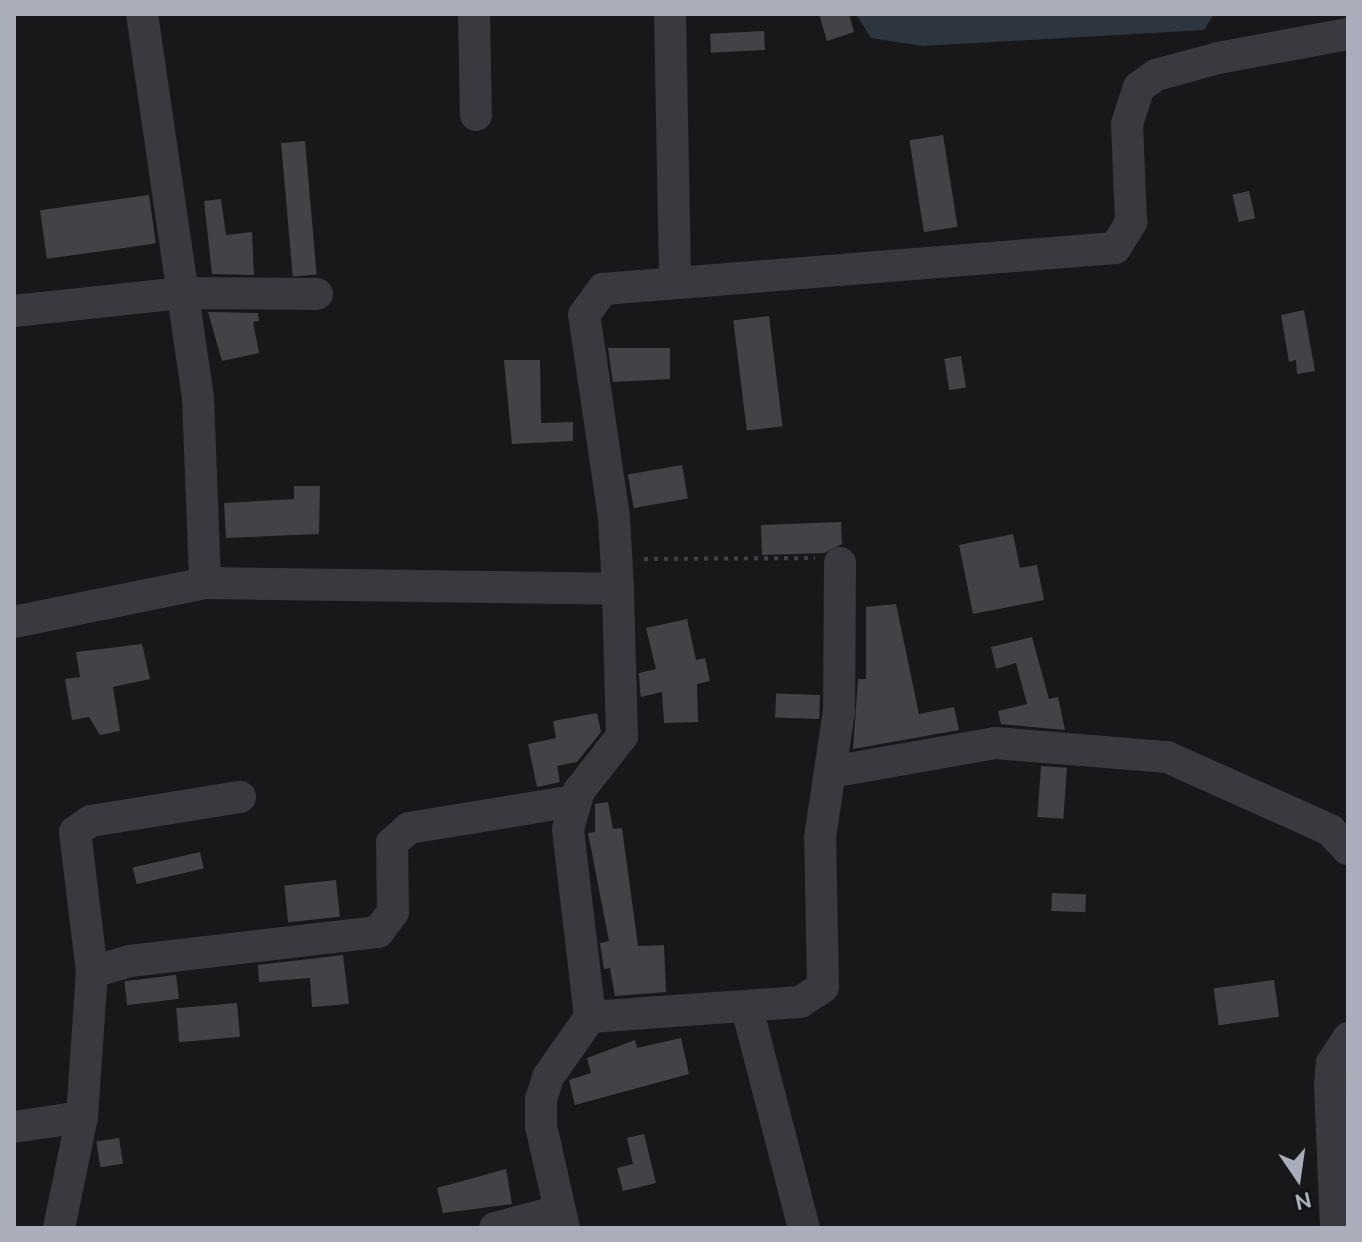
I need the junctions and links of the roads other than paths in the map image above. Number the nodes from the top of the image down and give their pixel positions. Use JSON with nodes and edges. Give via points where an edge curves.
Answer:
{"nodes":[{"id":1,"x":142,"y":14,"type":"edge"},
{"id":2,"x":474,"y":14,"type":"edge"},
{"id":3,"x":670,"y":14,"type":"edge"},
{"id":4,"x":1348,"y":34,"type":"edge"},
{"id":5,"x":476,"y":115,"type":"dead end"},
{"id":6,"x":675,"y":282,"type":"junction"},
{"id":7,"x":183,"y":293,"type":"junction"},
{"id":8,"x":317,"y":294,"type":"dead end"},
{"id":9,"x":14,"y":311,"type":"edge"},
{"id":10,"x":840,"y":563,"type":"road end"},
{"id":11,"x":618,"y":574,"type":"junction"},
{"id":12,"x":205,"y":583,"type":"junction"},
{"id":13,"x":14,"y":622,"type":"edge"},
{"id":14,"x":831,"y":772,"type":"junction"},
{"id":15,"x":240,"y":797,"type":"dead end"},
{"id":16,"x":574,"y":801,"type":"junction"},
{"id":17,"x":1348,"y":849,"type":"edge"},
{"id":18,"x":92,"y":972,"type":"junction"},
{"id":19,"x":747,"y":1008,"type":"junction"},
{"id":20,"x":590,"y":1017,"type":"junction"},
{"id":21,"x":1348,"y":1038,"type":"edge"},
{"id":22,"x":82,"y":1117,"type":"junction"},
{"id":23,"x":14,"y":1127,"type":"edge"},
{"id":24,"x":562,"y":1219,"type":"edge"},
{"id":25,"x":59,"y":1228,"type":"edge"},
{"id":26,"x":495,"y":1228,"type":"edge"},
{"id":27,"x":804,"y":1228,"type":"edge"},
{"id":28,"x":1336,"y":1228,"type":"edge"}],
"edges":[{"from":1,"to":7,"type":"street"},
{"from":2,"to":5,"type":"street"},
{"from":3,"to":6,"type":"street"},
{"from":4,"to":6,"type":"street","via":[[1218,58],[1156,75],[1139,87],[1127,124],[1131,222],[1115,248]]},
{"from":6,"to":11,"type":"street","via":[[603,289],[584,315]]},
{"from":7,"to":8,"type":"street"},
{"from":7,"to":9,"type":"street"},
{"from":7,"to":12,"type":"street","via":[[198,397]]},
{"from":10,"to":14,"type":"street","via":[[842,664]]},
{"from":11,"to":12,"type":"street"},
{"from":11,"to":16,"type":"street","via":[[622,736]]},
{"from":12,"to":13,"type":"street"},
{"from":14,"to":17,"type":"street","via":[[995,743],[1167,757],[1330,830]]},
{"from":14,"to":19,"type":"street","via":[[820,837],[823,987],[800,1002]]},
{"from":15,"to":18,"type":"street","via":[[91,821],[75,832]]},
{"from":16,"to":18,"type":"street","via":[[409,828],[392,843],[393,912],[378,932],[130,961]]},
{"from":16,"to":20,"type":"street","via":[[570,869]]},
{"from":18,"to":22,"type":"street"},
{"from":19,"to":20,"type":"street"},
{"from":19,"to":27,"type":"street"},
{"from":20,"to":24,"type":"street","via":[[548,1077],[541,1099],[541,1126]]},
{"from":21,"to":28,"type":"street","via":[[1332,1063],[1330,1085]]},
{"from":22,"to":23,"type":"street"},
{"from":22,"to":25,"type":"street"},
{"from":24,"to":26,"type":"street"}]}
